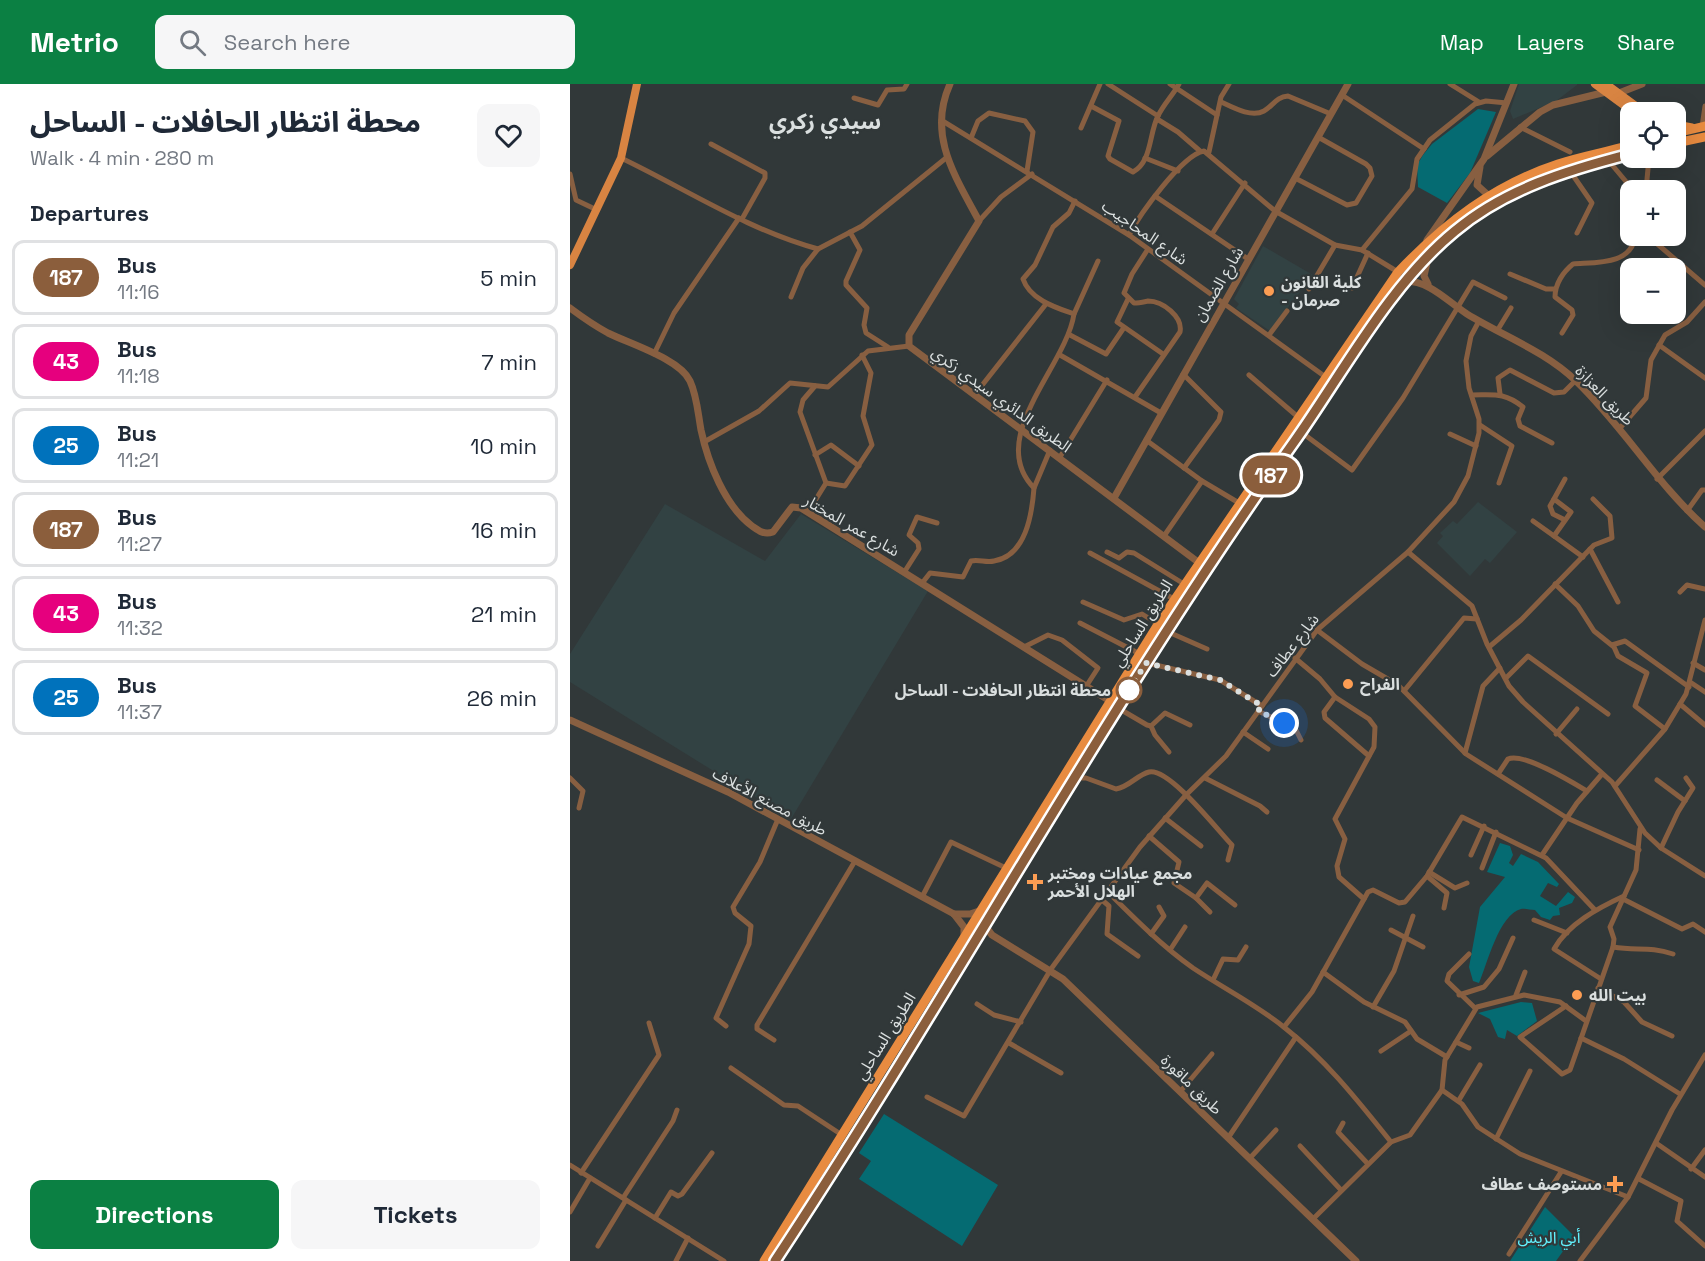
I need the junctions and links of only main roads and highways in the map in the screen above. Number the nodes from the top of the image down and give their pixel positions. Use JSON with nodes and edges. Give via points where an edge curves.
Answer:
{"nodes":[{"id":1,"x":637,"y":84,"type":"edge"},
{"id":2,"x":1595,"y":84,"type":"edge"},
{"id":3,"x":1607,"y":87,"type":"edge"},
{"id":4,"x":1617,"y":92,"type":"edge"},
{"id":5,"x":1629,"y":102,"type":"edge"},
{"id":6,"x":1705,"y":137,"type":"edge"},
{"id":7,"x":1686,"y":141,"type":"edge"},
{"id":8,"x":1620,"y":148,"type":"edge"},
{"id":9,"x":1620,"y":157,"type":"edge"},
{"id":10,"x":570,"y":265,"type":"edge"},
{"id":11,"x":1264,"y":466,"type":"junction"},
{"id":12,"x":1274,"y":471,"type":"junction"},
{"id":13,"x":813,"y":1182,"type":"junction"},
{"id":14,"x":824,"y":1187,"type":"junction"},
{"id":15,"x":764,"y":1261,"type":"edge"},
{"id":16,"x":775,"y":1261,"type":"edge"}],
"edges":[{"from":1,"to":10,"type":"main road","via":[[621,158]]},
{"from":2,"to":3,"type":"main road"},
{"from":3,"to":4,"type":"main road"},
{"from":4,"to":5,"type":"main road"},
{"from":6,"to":7,"type":"highway"},
{"from":8,"to":11,"type":"highway","name":"الطريق الساحلي","via":[[1560,163],[1488,195],[1446,225],[1398,272]]},
{"from":9,"to":12,"type":"highway","name":"الطريق الساحلي","via":[[1570,171],[1498,201],[1467,221],[1428,256],[1405,281]]},
{"from":11,"to":12,"type":"highway"},
{"from":11,"to":13,"type":"highway","name":"الطريق الساحلي","via":[[1158,624]]},
{"from":12,"to":14,"type":"highway","name":"الطريق الساحلي","via":[[1166,631]]},
{"from":13,"to":14,"type":"highway"},
{"from":13,"to":15,"type":"highway","name":"الطريق الساحلي"},
{"from":14,"to":16,"type":"highway","name":"الطريق الساحلي"}]}
